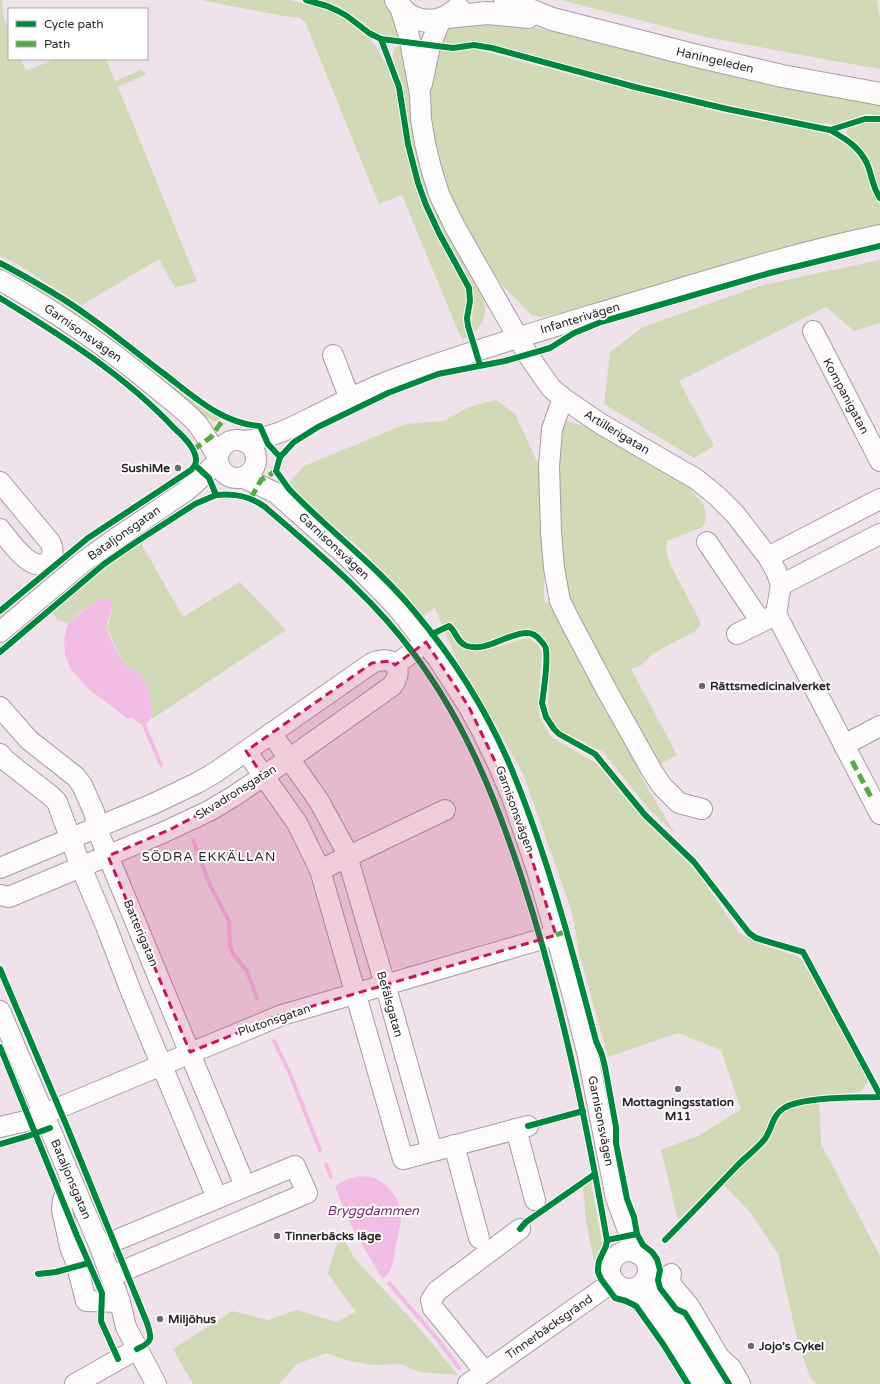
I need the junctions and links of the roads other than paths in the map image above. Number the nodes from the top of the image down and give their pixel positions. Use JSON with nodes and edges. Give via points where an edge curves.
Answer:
{"nodes":[{"id":1,"x":462,"y":0,"type":"edge"},
{"id":2,"x":505,"y":0,"type":"edge"},
{"id":3,"x":397,"y":2,"type":"edge"},
{"id":4,"x":444,"y":18,"type":"junction"},
{"id":5,"x":552,"y":19,"type":"junction"},
{"id":6,"x":420,"y":94,"type":"junction"},
{"id":7,"x":880,"y":94,"type":"edge"},
{"id":8,"x":880,"y":235,"type":"edge"},
{"id":9,"x":0,"y":280,"type":"edge"},
{"id":10,"x":813,"y":331,"type":"dead end"},
{"id":11,"x":517,"y":338,"type":"junction"},
{"id":12,"x":333,"y":356,"type":"dead end"},
{"id":13,"x":563,"y":398,"type":"junction"},
{"id":14,"x":350,"y":399,"type":"junction"},
{"id":15,"x":198,"y":426,"type":"junction"},
{"id":16,"x":290,"y":430,"type":"junction"},
{"id":17,"x":239,"y":441,"type":"junction"},
{"id":18,"x":218,"y":460,"type":"junction"},
{"id":19,"x":256,"y":460,"type":"junction"},
{"id":20,"x":880,"y":461,"type":"edge"},
{"id":21,"x":238,"y":478,"type":"junction"},
{"id":22,"x":0,"y":482,"type":"edge"},
{"id":23,"x":186,"y":491,"type":"junction"},
{"id":24,"x":276,"y":493,"type":"junction"},
{"id":25,"x":880,"y":500,"type":"edge"},
{"id":26,"x":0,"y":529,"type":"edge"},
{"id":27,"x":880,"y":534,"type":"edge"},
{"id":28,"x":707,"y":542,"type":"dead end"},
{"id":29,"x":768,"y":557,"type":"junction"},
{"id":30,"x":49,"y":560,"type":"junction"},
{"id":31,"x":64,"y":578,"type":"junction"},
{"id":32,"x":781,"y":585,"type":"junction"},
{"id":33,"x":769,"y":618,"type":"junction"},
{"id":34,"x":0,"y":632,"type":"edge"},
{"id":35,"x":737,"y":634,"type":"dead end"},
{"id":36,"x":426,"y":642,"type":"junction"},
{"id":37,"x":395,"y":665,"type":"junction"},
{"id":38,"x":0,"y":707,"type":"edge"},
{"id":39,"x":880,"y":726,"type":"edge"},
{"id":40,"x":271,"y":733,"type":"junction"},
{"id":41,"x":844,"y":745,"type":"junction"},
{"id":42,"x":246,"y":751,"type":"junction"},
{"id":43,"x":0,"y":754,"type":"edge"},
{"id":44,"x":289,"y":759,"type":"junction"},
{"id":45,"x":263,"y":776,"type":"junction"},
{"id":46,"x":445,"y":810,"type":"dead end"},
{"id":47,"x":702,"y":810,"type":"dead end"},
{"id":48,"x":880,"y":812,"type":"edge"},
{"id":49,"x":97,"y":828,"type":"junction"},
{"id":50,"x":70,"y":838,"type":"junction"},
{"id":51,"x":108,"y":856,"type":"junction"},
{"id":52,"x":348,"y":857,"type":"junction"},
{"id":53,"x":81,"y":867,"type":"junction"},
{"id":54,"x":0,"y":868,"type":"edge"},
{"id":55,"x":320,"y":870,"type":"junction"},
{"id":56,"x":0,"y":895,"type":"edge"},
{"id":57,"x":556,"y":935,"type":"junction"},
{"id":58,"x":385,"y":984,"type":"junction"},
{"id":59,"x":355,"y":994,"type":"junction"},
{"id":60,"x":0,"y":1011,"type":"edge"},
{"id":61,"x":190,"y":1052,"type":"junction"},
{"id":62,"x":162,"y":1064,"type":"junction"},
{"id":63,"x":412,"y":1079,"type":"junction"},
{"id":64,"x":383,"y":1087,"type":"junction"},
{"id":65,"x":44,"y":1114,"type":"junction"},
{"id":66,"x":0,"y":1127,"type":"edge"},
{"id":67,"x":454,"y":1145,"type":"junction"},
{"id":68,"x":432,"y":1151,"type":"junction"},
{"id":69,"x":72,"y":1181,"type":"junction"},
{"id":70,"x":245,"y":1186,"type":"junction"},
{"id":71,"x":217,"y":1198,"type":"junction"},
{"id":72,"x":616,"y":1198,"type":"junction"},
{"id":73,"x":535,"y":1200,"type":"dead end"},
{"id":74,"x":520,"y":1229,"type":"dead end"},
{"id":75,"x":479,"y":1238,"type":"dead end"},
{"id":76,"x":100,"y":1247,"type":"junction"},
{"id":77,"x":638,"y":1254,"type":"junction"},
{"id":78,"x":615,"y":1258,"type":"junction"},
{"id":79,"x":672,"y":1274,"type":"dead end"},
{"id":80,"x":111,"y":1276,"type":"junction"},
{"id":81,"x":630,"y":1283,"type":"junction"},
{"id":82,"x":120,"y":1302,"type":"junction"},
{"id":83,"x":137,"y":1349,"type":"junction"},
{"id":84,"x":475,"y":1380,"type":"edge"},
{"id":85,"x":75,"y":1384,"type":"edge"},
{"id":86,"x":156,"y":1384,"type":"edge"},
{"id":87,"x":696,"y":1384,"type":"edge"},
{"id":88,"x":713,"y":1384,"type":"edge"},
{"id":89,"x":740,"y":1384,"type":"edge"}],
"edges":[{"from":1,"to":4,"type":"main road","via":[[457,8]]},
{"from":2,"to":5,"type":"main road","name":"Haningeleden"},
{"from":3,"to":4,"type":"main road","name":"Haningeleden","via":[[407,13],[419,20],[432,21]]},
{"from":3,"to":6,"type":"street","name":"Artillerigatan","via":[[407,27]]},
{"from":4,"to":5,"type":"main road","name":"Haningeleden","via":[[487,13]]},
{"from":4,"to":6,"type":"street","name":"Artillerigatan","via":[[430,46]]},
{"from":5,"to":7,"type":"main road","name":"Haningeleden","via":[[782,76]]},
{"from":6,"to":11,"type":"street","name":"Artillerigatan","via":[[425,143],[439,194]]},
{"from":8,"to":11,"type":"street","name":"Infanterivägen","via":[[774,261]]},
{"from":9,"to":15,"type":"street","name":"Garnisonsvägen","via":[[99,343],[147,380]]},
{"from":10,"to":20,"type":"street","name":"Kompanigatan"},
{"from":11,"to":13,"type":"street","name":"Artillerigatan","via":[[551,388]]},
{"from":11,"to":14,"type":"street","name":"Infanterivägen","via":[[408,374]]},
{"from":12,"to":14,"type":"street"},
{"from":13,"to":29,"type":"street","name":"Artillerigatan","via":[[601,424],[696,479],[735,514]]},
{"from":13,"to":47,"type":"street","via":[[552,430],[549,466],[551,532],[560,601],[662,786],[679,803]]},
{"from":14,"to":16,"type":"street","name":"Infanterivägen"},
{"from":15,"to":17,"type":"street","name":"Garnisonsvägen"},
{"from":15,"to":18,"type":"street","name":"Garnisonsvägen"},
{"from":16,"to":17,"type":"street","name":"Infanterivägen","via":[[265,438]]},
{"from":16,"to":19,"type":"street","name":"Infanterivägen","via":[[272,449]]},
{"from":17,"to":18,"type":"street","via":[[227,443]]},
{"from":17,"to":19,"type":"street","via":[[252,448]]},
{"from":18,"to":21,"type":"street","via":[[221,470]]},
{"from":18,"to":23,"type":"street","name":"Bataljonsgatan"},
{"from":19,"to":21,"type":"street","via":[[251,473]]},
{"from":19,"to":24,"type":"street","name":"Garnisonsvägen"},
{"from":21,"to":23,"type":"street","name":"Bataljonsgatan"},
{"from":21,"to":24,"type":"street","name":"Garnisonsvägen"},
{"from":22,"to":30,"type":"street","via":[[50,542],[53,549]]},
{"from":23,"to":31,"type":"street","name":"Bataljonsgatan","via":[[97,551]]},
{"from":24,"to":36,"type":"street","name":"Garnisonsvägen","via":[[365,573]]},
{"from":25,"to":29,"type":"street"},
{"from":26,"to":30,"type":"street","via":[[27,560],[35,565]]},
{"from":27,"to":32,"type":"street"},
{"from":28,"to":33,"type":"street"},
{"from":29,"to":32,"type":"street","name":"Artillerigatan"},
{"from":30,"to":31,"type":"street"},
{"from":31,"to":34,"type":"street","name":"Bataljonsgatan"},
{"from":32,"to":33,"type":"street"},
{"from":33,"to":35,"type":"street"},
{"from":33,"to":41,"type":"street"},
{"from":36,"to":37,"type":"street"},
{"from":36,"to":57,"type":"street","name":"Garnisonsvägen","via":[[470,707],[500,766]]},
{"from":37,"to":40,"type":"street","via":[[386,659],[372,663]]},
{"from":37,"to":44,"type":"street","name":"Skvadronsgatan","via":[[398,674],[392,686]]},
{"from":38,"to":49,"type":"street","name":"Batterigatan","via":[[29,740],[79,780],[94,812]]},
{"from":39,"to":41,"type":"street"},
{"from":40,"to":42,"type":"street"},
{"from":40,"to":44,"type":"street","name":"Befälsgatan"},
{"from":41,"to":48,"type":"street"},
{"from":42,"to":45,"type":"street"},
{"from":42,"to":49,"type":"street","via":[[197,783]]},
{"from":43,"to":50,"type":"street","via":[[52,796],[57,802]]},
{"from":44,"to":45,"type":"street","name":"Skvadronsgatan"},
{"from":44,"to":52,"type":"street","name":"Befälsgatan","via":[[322,807]]},
{"from":45,"to":51,"type":"street","name":"Skvadronsgatan","via":[[209,811]]},
{"from":45,"to":55,"type":"street","via":[[296,823]]},
{"from":46,"to":52,"type":"street"},
{"from":49,"to":50,"type":"street"},
{"from":49,"to":51,"type":"street","name":"Batterigatan"},
{"from":50,"to":53,"type":"street"},
{"from":50,"to":54,"type":"street"},
{"from":51,"to":53,"type":"street","name":"Skvadronsgatan"},
{"from":51,"to":61,"type":"street","name":"Batterigatan"},
{"from":52,"to":55,"type":"street"},
{"from":52,"to":58,"type":"street","name":"Befälsgatan"},
{"from":53,"to":56,"type":"street","name":"Skvadronsgatan","via":[[9,897]]},
{"from":53,"to":62,"type":"street"},
{"from":55,"to":59,"type":"street"},
{"from":57,"to":58,"type":"street","name":"Plutonsgatan"},
{"from":57,"to":72,"type":"street","name":"Garnisonsvägen","via":[[588,1056]]},
{"from":58,"to":59,"type":"street","name":"Plutonsgatan"},
{"from":58,"to":63,"type":"street","name":"Befälsgatan"},
{"from":59,"to":61,"type":"street","name":"Plutonsgatan","via":[[282,1015]]},
{"from":59,"to":64,"type":"street"},
{"from":60,"to":65,"type":"street","name":"Bataljonsgatan"},
{"from":61,"to":62,"type":"street","name":"Plutonsgatan"},
{"from":61,"to":70,"type":"street","name":"Batterigatan"},
{"from":62,"to":65,"type":"street","name":"Plutonsgatan"},
{"from":62,"to":71,"type":"street"},
{"from":63,"to":64,"type":"street"},
{"from":63,"to":68,"type":"street","name":"Befälsgatan"},
{"from":64,"to":68,"type":"street","via":[[403,1159]]},
{"from":65,"to":66,"type":"street","name":"Plutonsgatan"},
{"from":65,"to":69,"type":"street","name":"Bataljonsgatan"},
{"from":67,"to":68,"type":"street"},
{"from":67,"to":73,"type":"street","via":[[522,1127]]},
{"from":67,"to":75,"type":"street"},
{"from":69,"to":76,"type":"street","name":"Bataljonsgatan"},
{"from":69,"to":82,"type":"street","via":[[63,1200],[62,1210],[86,1301]]},
{"from":70,"to":71,"type":"street"},
{"from":70,"to":80,"type":"street","via":[[295,1166],[307,1194]]},
{"from":71,"to":76,"type":"street"},
{"from":72,"to":77,"type":"street","name":"Garnisonsvägen"},
{"from":72,"to":78,"type":"street","name":"Garnisonsvägen","via":[[618,1246]]},
{"from":74,"to":84,"type":"street","name":"Tinnerbäcksgränd","via":[[436,1291],[431,1300],[433,1308]]},
{"from":76,"to":80,"type":"street","name":"Bataljonsgatan"},
{"from":77,"to":78,"type":"street","via":[[628,1251]]},
{"from":77,"to":81,"type":"street","via":[[645,1259],[649,1269]]},
{"from":78,"to":81,"type":"street","via":[[610,1269],[611,1276]]},
{"from":79,"to":89,"type":"street","via":[[671,1285],[689,1306],[719,1357],[731,1368]]},
{"from":80,"to":82,"type":"street","name":"Bataljonsgatan"},
{"from":81,"to":84,"type":"street","name":"Tinnerbäcksgränd"},
{"from":81,"to":87,"type":"street"},
{"from":81,"to":88,"type":"street","via":[[652,1289]]},
{"from":82,"to":83,"type":"street","name":"Bataljonsgatan","via":[[126,1327]]},
{"from":83,"to":85,"type":"street"},
{"from":83,"to":86,"type":"street","name":"Bataljonsgatan"}]}
